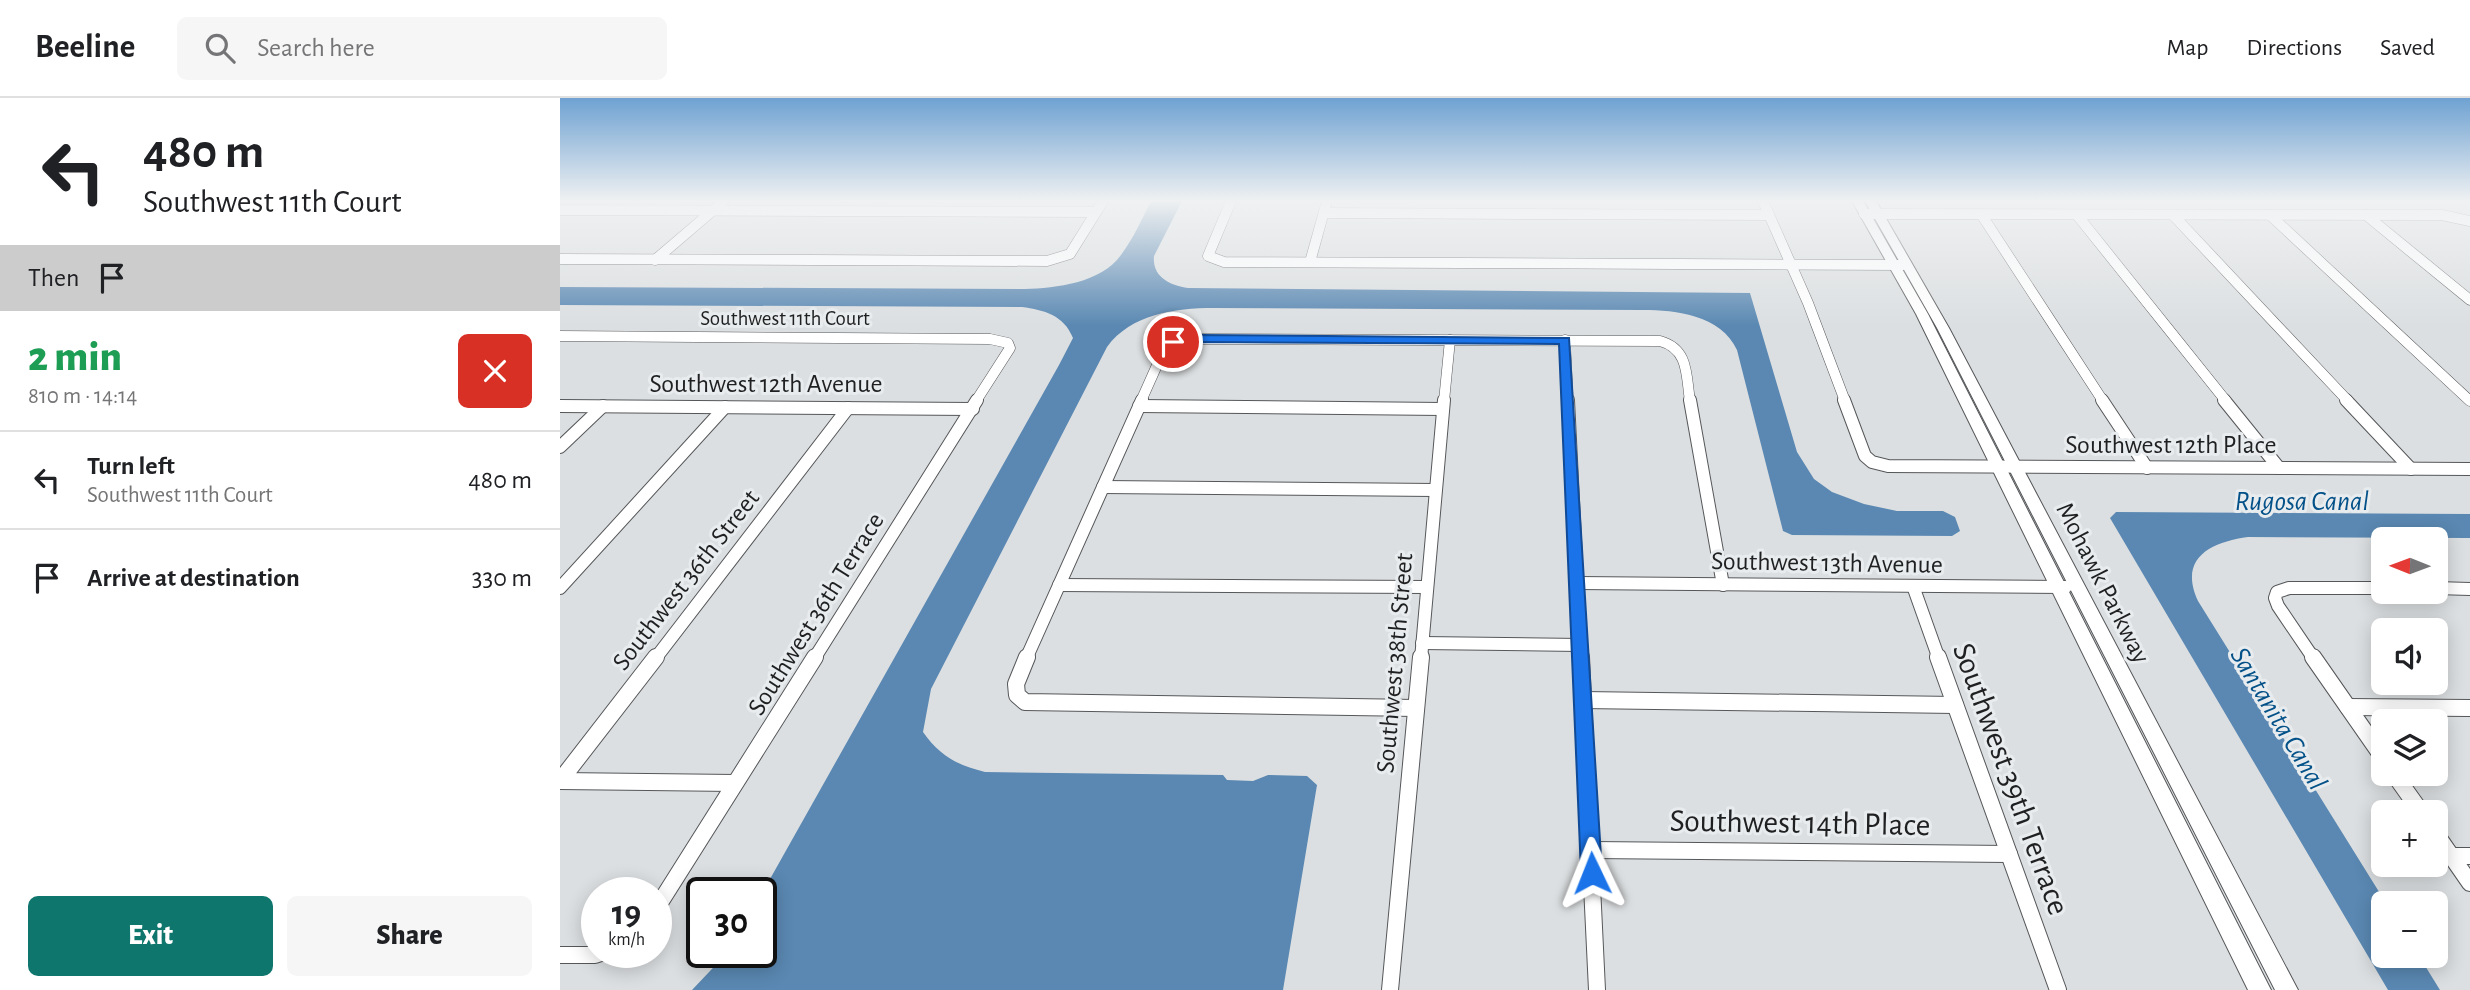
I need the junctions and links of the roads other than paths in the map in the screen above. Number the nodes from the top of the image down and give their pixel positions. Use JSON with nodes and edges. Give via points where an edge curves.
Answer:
{"nodes":[{"id":1,"x":676,"y":243,"type":"edge"},
{"id":2,"x":1077,"y":243,"type":"edge"},
{"id":3,"x":1213,"y":243,"type":"edge"},
{"id":4,"x":1316,"y":243,"type":"edge"},
{"id":5,"x":1781,"y":243,"type":"edge"},
{"id":6,"x":1887,"y":243,"type":"edge"},
{"id":7,"x":2000,"y":243,"type":"edge"},
{"id":8,"x":2099,"y":243,"type":"edge"},
{"id":9,"x":2199,"y":243,"type":"edge"},
{"id":10,"x":2300,"y":243,"type":"edge"},
{"id":11,"x":2400,"y":243,"type":"edge"},
{"id":12,"x":560,"y":260,"type":"edge"},
{"id":13,"x":655,"y":260,"type":"junction"},
{"id":14,"x":1310,"y":262,"type":"junction"},
{"id":15,"x":1791,"y":264,"type":"junction"},
{"id":16,"x":1900,"y":265,"type":"junction"},
{"id":17,"x":2470,"y":300,"type":"edge"},
{"id":18,"x":561,"y":337,"type":"edge"},
{"id":19,"x":1450,"y":340,"type":"junction"},
{"id":20,"x":1565,"y":340,"type":"junction"},
{"id":21,"x":1008,"y":343,"type":"joint"},
{"id":22,"x":2470,"y":401,"type":"edge"},
{"id":23,"x":560,"y":406,"type":"edge"},
{"id":24,"x":603,"y":406,"type":"junction"},
{"id":25,"x":725,"y":407,"type":"junction"},
{"id":26,"x":1139,"y":407,"type":"junction"},
{"id":27,"x":848,"y":408,"type":"junction"},
{"id":28,"x":972,"y":409,"type":"junction"},
{"id":29,"x":1443,"y":409,"type":"junction"},
{"id":30,"x":560,"y":447,"type":"edge"},
{"id":31,"x":1872,"y":462,"type":"joint"},
{"id":32,"x":2007,"y":468,"type":"junction"},
{"id":33,"x":2147,"y":468,"type":"junction"},
{"id":34,"x":2278,"y":468,"type":"junction"},
{"id":35,"x":2411,"y":469,"type":"junction"},
{"id":36,"x":2470,"y":469,"type":"edge"},
{"id":37,"x":1102,"y":487,"type":"junction"},
{"id":38,"x":1435,"y":490,"type":"junction"},
{"id":39,"x":1577,"y":583,"type":"junction"},
{"id":40,"x":1723,"y":584,"type":"junction"},
{"id":41,"x":1059,"y":585,"type":"junction"},
{"id":42,"x":1913,"y":586,"type":"junction"},
{"id":43,"x":1427,"y":587,"type":"junction"},
{"id":44,"x":2059,"y":587,"type":"junction"},
{"id":45,"x":2078,"y":587,"type":"junction"},
{"id":46,"x":560,"y":588,"type":"edge"},
{"id":47,"x":2371,"y":588,"type":"edge"},
{"id":48,"x":2448,"y":588,"type":"edge"},
{"id":49,"x":2470,"y":589,"type":"edge"},
{"id":50,"x":1422,"y":643,"type":"junction"},
{"id":51,"x":1580,"y":645,"type":"junction"},
{"id":52,"x":1583,"y":700,"type":"junction"},
{"id":53,"x":1955,"y":705,"type":"junction"},
{"id":54,"x":2348,"y":707,"type":"junction"},
{"id":55,"x":1416,"y":708,"type":"junction"},
{"id":56,"x":2470,"y":708,"type":"edge"},
{"id":57,"x":2371,"y":740,"type":"edge"},
{"id":58,"x":560,"y":781,"type":"edge"},
{"id":59,"x":735,"y":783,"type":"junction"},
{"id":60,"x":1591,"y":850,"type":"junction"},
{"id":61,"x":2448,"y":852,"type":"edge"},
{"id":62,"x":2009,"y":854,"type":"junction"},
{"id":63,"x":2451,"y":856,"type":"junction"},
{"id":64,"x":2470,"y":856,"type":"edge"},
{"id":65,"x":672,"y":883,"type":"edge"},
{"id":66,"x":2470,"y":883,"type":"edge"},
{"id":67,"x":560,"y":955,"type":"edge"},
{"id":68,"x":581,"y":955,"type":"edge"},
{"id":69,"x":1390,"y":990,"type":"edge"},
{"id":70,"x":1597,"y":990,"type":"edge"},
{"id":71,"x":2058,"y":990,"type":"edge"},
{"id":72,"x":2260,"y":990,"type":"edge"},
{"id":73,"x":2287,"y":990,"type":"edge"}],
"edges":[{"from":1,"to":13,"type":"street"},
{"from":2,"to":13,"type":"street","via":[[1070,254],[1047,261]]},
{"from":3,"to":14,"type":"street","via":[[1208,256],[1223,262]]},
{"from":4,"to":14,"type":"street"},
{"from":5,"to":15,"type":"street"},
{"from":6,"to":16,"type":"street","name":"Mohawk Parkway"},
{"from":7,"to":33,"type":"street"},
{"from":8,"to":34,"type":"street"},
{"from":9,"to":35,"type":"street"},
{"from":10,"to":22,"type":"street"},
{"from":11,"to":17,"type":"street"},
{"from":12,"to":13,"type":"street"},
{"from":14,"to":15,"type":"street"},
{"from":15,"to":16,"type":"street"},
{"from":15,"to":31,"type":"street","via":[[1865,456]]},
{"from":16,"to":32,"type":"street","name":"Mohawk Parkway","via":[[1943,328]]},
{"from":18,"to":21,"type":"street","name":"Southwest 11th Court","via":[[990,339]]},
{"from":19,"to":20,"type":"street"},
{"from":19,"to":26,"type":"street","via":[[1173,342],[1162,354]]},
{"from":19,"to":29,"type":"street","name":"Southwest 38th Street"},
{"from":20,"to":39,"type":"street"},
{"from":20,"to":40,"type":"street","via":[[1660,341],[1674,345],[1682,355]]},
{"from":21,"to":28,"type":"street","name":"Southwest 36th Terrace","via":[[1010,348]]},
{"from":23,"to":24,"type":"street","name":"Southwest 12th Avenue"},
{"from":24,"to":25,"type":"street","name":"Southwest 12th Avenue"},
{"from":24,"to":30,"type":"street"},
{"from":25,"to":27,"type":"street","name":"Southwest 12th Avenue"},
{"from":25,"to":46,"type":"street"},
{"from":26,"to":29,"type":"street"},
{"from":26,"to":37,"type":"street"},
{"from":27,"to":28,"type":"street","name":"Southwest 12th Avenue"},
{"from":27,"to":58,"type":"street","name":"Southwest 36th Street"},
{"from":28,"to":59,"type":"street","name":"Southwest 36th Terrace"},
{"from":29,"to":38,"type":"street","name":"Southwest 38th Street"},
{"from":31,"to":32,"type":"street","name":"Southwest 12th Place"},
{"from":32,"to":33,"type":"street","name":"Southwest 12th Place"},
{"from":32,"to":44,"type":"street","name":"Mohawk Parkway"},
{"from":32,"to":45,"type":"street","name":"Mohawk Parkway"},
{"from":33,"to":34,"type":"street","name":"Southwest 12th Place"},
{"from":34,"to":35,"type":"street","name":"Southwest 12th Place"},
{"from":35,"to":36,"type":"street","name":"Southwest 12th Place"},
{"from":37,"to":38,"type":"street"},
{"from":37,"to":41,"type":"street"},
{"from":38,"to":43,"type":"street","name":"Southwest 38th Street"},
{"from":39,"to":40,"type":"street","name":"Southwest 13th Avenue"},
{"from":39,"to":51,"type":"street"},
{"from":40,"to":42,"type":"street","name":"Southwest 13th Avenue"},
{"from":41,"to":43,"type":"street"},
{"from":41,"to":55,"type":"street","via":[[1016,684],[1017,695],[1025,702]]},
{"from":42,"to":44,"type":"street","name":"Southwest 13th Avenue"},
{"from":42,"to":53,"type":"street","name":"Southwest 39th Terrace"},
{"from":43,"to":50,"type":"street","name":"Southwest 38th Street"},
{"from":44,"to":45,"type":"street","name":"Southwest 13th Avenue"},
{"from":44,"to":72,"type":"street","name":"Mohawk Parkway"},
{"from":45,"to":73,"type":"street","name":"Mohawk Parkway"},
{"from":47,"to":54,"type":"street","via":[[2289,588],[2277,592],[2275,598]]},
{"from":48,"to":49,"type":"street"},
{"from":50,"to":51,"type":"street"},
{"from":50,"to":55,"type":"street","name":"Southwest 38th Street"},
{"from":51,"to":52,"type":"street"},
{"from":52,"to":53,"type":"street"},
{"from":52,"to":60,"type":"street"},
{"from":53,"to":62,"type":"street","name":"Southwest 39th Terrace"},
{"from":54,"to":56,"type":"street"},
{"from":54,"to":57,"type":"street"},
{"from":55,"to":69,"type":"street","name":"Southwest 38th Street"},
{"from":58,"to":59,"type":"street"},
{"from":59,"to":65,"type":"street","name":"Southwest 36th Terrace"},
{"from":60,"to":62,"type":"street","name":"Southwest 14th Place"},
{"from":60,"to":70,"type":"street"},
{"from":61,"to":63,"type":"street"},
{"from":62,"to":71,"type":"street","name":"Southwest 39th Terrace"},
{"from":63,"to":64,"type":"street"},
{"from":63,"to":66,"type":"street"},
{"from":67,"to":68,"type":"street"}]}
